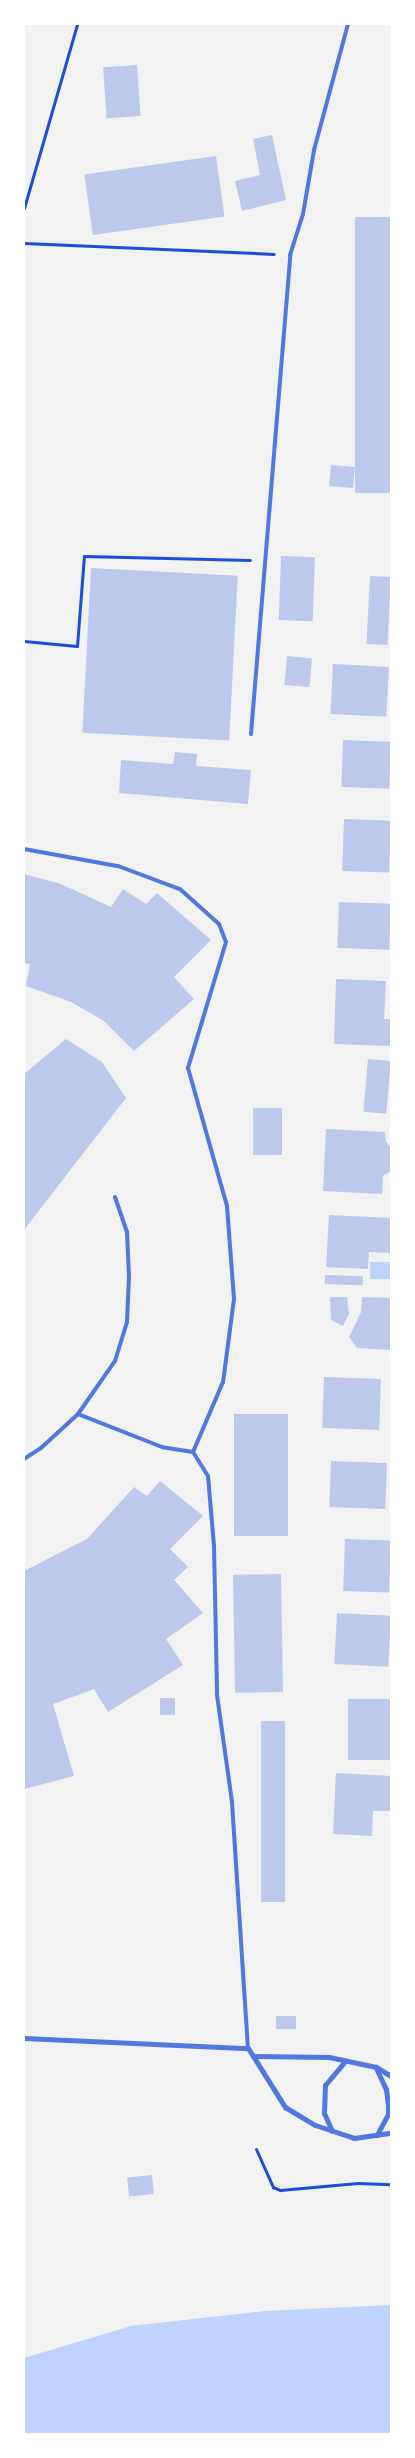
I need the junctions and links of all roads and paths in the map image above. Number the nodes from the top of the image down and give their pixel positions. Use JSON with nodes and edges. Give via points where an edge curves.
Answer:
{"nodes":[{"id":1,"x":77,"y":24,"type":"edge"},
{"id":2,"x":348,"y":24,"type":"edge"},
{"id":3,"x":24,"y":208,"type":"edge"},
{"id":4,"x":24,"y":243,"type":"edge"},
{"id":5,"x":290,"y":255,"type":"junction"},
{"id":6,"x":268,"y":529,"type":"junction"},
{"id":7,"x":24,"y":641,"type":"edge"},
{"id":8,"x":251,"y":734,"type":"dead end"},
{"id":9,"x":24,"y":849,"type":"edge"},
{"id":10,"x":114,"y":1197,"type":"dead end"},
{"id":11,"x":78,"y":1414,"type":"junction"},
{"id":12,"x":193,"y":1452,"type":"junction"},
{"id":13,"x":24,"y":1459,"type":"edge"},
{"id":14,"x":24,"y":2038,"type":"edge"},
{"id":15,"x":248,"y":2048,"type":"junction"},
{"id":16,"x":253,"y":2056,"type":"junction"},
{"id":17,"x":344,"y":2062,"type":"junction"},
{"id":18,"x":376,"y":2068,"type":"junction"},
{"id":19,"x":391,"y":2076,"type":"edge"},
{"id":20,"x":332,"y":2131,"type":"junction"},
{"id":21,"x":391,"y":2133,"type":"edge"},
{"id":22,"x":377,"y":2135,"type":"junction"},
{"id":23,"x":256,"y":2149,"type":"dead end"},
{"id":24,"x":391,"y":2184,"type":"edge"}],
"edges":[{"from":1,"to":3,"type":"path"},
{"from":2,"to":5,"type":"lane","via":[[314,150],[303,214]]},
{"from":4,"to":5,"type":"path"},
{"from":5,"to":6,"type":"lane"},
{"from":6,"to":7,"type":"path","via":[[250,561],[84,556],[77,646]]},
{"from":6,"to":8,"type":"lane"},
{"from":9,"to":12,"type":"lane","via":[[118,866],[180,889],[219,924],[226,942],[188,1068],[227,1206],[234,1299],[223,1382]]},
{"from":10,"to":11,"type":"lane","via":[[127,1232],[127,1322],[115,1361]]},
{"from":11,"to":12,"type":"lane","via":[[162,1447]]},
{"from":11,"to":13,"type":"lane"},
{"from":12,"to":15,"type":"lane","via":[[208,1476],[214,1546],[217,1695],[232,1802]]},
{"from":14,"to":15,"type":"street"},
{"from":15,"to":16,"type":"street"},
{"from":16,"to":17,"type":"street","via":[[329,2057]]},
{"from":16,"to":20,"type":"street","via":[[285,2107]]},
{"from":17,"to":18,"type":"street"},
{"from":17,"to":20,"type":"street","via":[[324,2085],[324,2114]]},
{"from":18,"to":19,"type":"street"},
{"from":18,"to":22,"type":"street","via":[[386,2089],[388,2106],[388,2114]]},
{"from":20,"to":22,"type":"street","via":[[354,2138]]},
{"from":21,"to":22,"type":"street"},
{"from":23,"to":24,"type":"path","via":[[273,2187],[280,2190],[358,2183]]}]}
